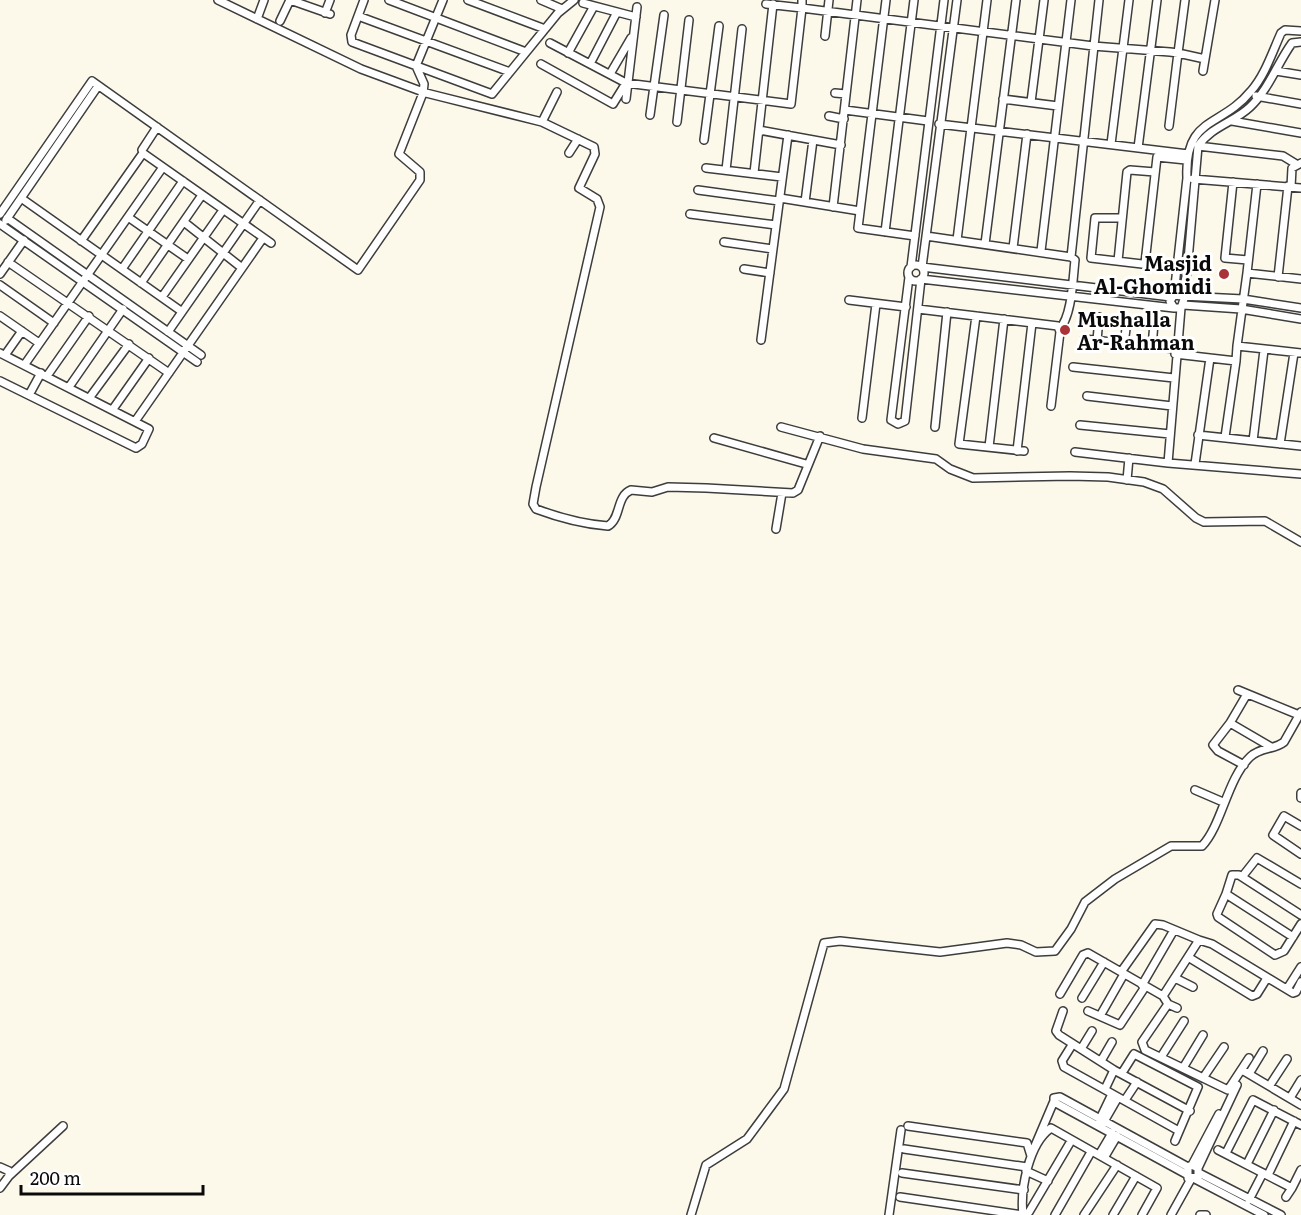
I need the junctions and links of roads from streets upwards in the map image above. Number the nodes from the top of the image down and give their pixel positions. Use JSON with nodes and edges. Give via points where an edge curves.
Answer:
{"nodes":[{"id":1,"x":218,"y":0,"type":"edge"},
{"id":2,"x":238,"y":0,"type":"edge"},
{"id":3,"x":264,"y":0,"type":"edge"},
{"id":4,"x":290,"y":0,"type":"edge"},
{"id":5,"x":315,"y":0,"type":"edge"},
{"id":6,"x":330,"y":0,"type":"edge"},
{"id":7,"x":363,"y":0,"type":"edge"},
{"id":8,"x":389,"y":0,"type":"edge"},
{"id":9,"x":443,"y":0,"type":"edge"},
{"id":10,"x":468,"y":0,"type":"edge"},
{"id":11,"x":541,"y":0,"type":"edge"},
{"id":12,"x":574,"y":0,"type":"edge"},
{"id":13,"x":829,"y":0,"type":"edge"},
{"id":14,"x":857,"y":0,"type":"edge"},
{"id":15,"x":886,"y":0,"type":"edge"},
{"id":16,"x":914,"y":0,"type":"edge"},
{"id":17,"x":944,"y":0,"type":"edge"},
{"id":18,"x":957,"y":0,"type":"edge"},
{"id":19,"x":987,"y":0,"type":"edge"},
{"id":20,"x":1016,"y":0,"type":"edge"},
{"id":21,"x":1044,"y":0,"type":"edge"},
{"id":22,"x":1071,"y":0,"type":"edge"},
{"id":23,"x":1099,"y":0,"type":"edge"},
{"id":24,"x":1129,"y":0,"type":"edge"},
{"id":25,"x":1157,"y":0,"type":"edge"},
{"id":26,"x":1185,"y":0,"type":"edge"},
{"id":27,"x":1215,"y":0,"type":"edge"},
{"id":28,"x":583,"y":3,"type":"dead end"},
{"id":29,"x":802,"y":4,"type":"edge"},
{"id":30,"x":594,"y":6,"type":"junction"},
{"id":31,"x":637,"y":7,"type":"dead end"},
{"id":32,"x":234,"y":8,"type":"junction"},
{"id":33,"x":312,"y":8,"type":"junction"},
{"id":34,"x":562,"y":9,"type":"junction"},
{"id":35,"x":828,"y":11,"type":"junction"},
{"id":36,"x":617,"y":12,"type":"junction"},
{"id":37,"x":856,"y":14,"type":"junction"},
{"id":38,"x":664,"y":15,"type":"dead end"},
{"id":39,"x":358,"y":16,"type":"junction"},
{"id":40,"x":436,"y":17,"type":"junction"},
{"id":41,"x":636,"y":17,"type":"junction"},
{"id":42,"x":884,"y":18,"type":"junction"},
{"id":43,"x":257,"y":19,"type":"junction"},
{"id":44,"x":689,"y":20,"type":"dead end"},
{"id":45,"x":280,"y":21,"type":"dead end"},
{"id":46,"x":912,"y":21,"type":"junction"},
{"id":47,"x":719,"y":26,"type":"dead end"},
{"id":48,"x":940,"y":26,"type":"junction"},
{"id":49,"x":953,"y":27,"type":"junction"},
{"id":50,"x":545,"y":29,"type":"junction"},
{"id":51,"x":742,"y":29,"type":"dead end"},
{"id":52,"x":983,"y":30,"type":"junction"},
{"id":53,"x":1301,"y":31,"type":"edge"},
{"id":54,"x":633,"y":34,"type":"junction"},
{"id":55,"x":1012,"y":35,"type":"junction"},
{"id":56,"x":825,"y":36,"type":"dead end"},
{"id":57,"x":1039,"y":38,"type":"junction"},
{"id":58,"x":427,"y":42,"type":"junction"},
{"id":59,"x":1066,"y":42,"type":"junction"},
{"id":60,"x":1301,"y":42,"type":"edge"},
{"id":61,"x":550,"y":43,"type":"dead end"},
{"id":62,"x":1093,"y":46,"type":"junction"},
{"id":63,"x":1122,"y":48,"type":"junction"},
{"id":64,"x":1150,"y":50,"type":"junction"},
{"id":65,"x":526,"y":52,"type":"junction"},
{"id":66,"x":568,"y":53,"type":"junction"},
{"id":67,"x":1178,"y":53,"type":"junction"},
{"id":68,"x":1204,"y":59,"type":"junction"},
{"id":69,"x":541,"y":64,"type":"dead end"},
{"id":70,"x":590,"y":64,"type":"junction"},
{"id":71,"x":416,"y":66,"type":"junction"},
{"id":72,"x":1203,"y":71,"type":"dead end"},
{"id":73,"x":1276,"y":71,"type":"junction"},
{"id":74,"x":510,"y":72,"type":"junction"},
{"id":75,"x":610,"y":74,"type":"junction"},
{"id":76,"x":1301,"y":75,"type":"edge"},
{"id":77,"x":626,"y":83,"type":"junction"},
{"id":78,"x":98,"y":86,"type":"junction"},
{"id":79,"x":654,"y":87,"type":"junction"},
{"id":80,"x":681,"y":90,"type":"junction"},
{"id":81,"x":557,"y":92,"type":"dead end"},
{"id":82,"x":423,"y":93,"type":"junction"},
{"id":83,"x":835,"y":93,"type":"dead end"},
{"id":84,"x":846,"y":94,"type":"junction"},
{"id":85,"x":1248,"y":94,"type":"junction"},
{"id":86,"x":710,"y":95,"type":"junction"},
{"id":87,"x":735,"y":97,"type":"junction"},
{"id":88,"x":1260,"y":97,"type":"junction"},
{"id":89,"x":626,"y":99,"type":"dead end"},
{"id":90,"x":1003,"y":99,"type":"junction"},
{"id":91,"x":762,"y":101,"type":"junction"},
{"id":92,"x":1031,"y":102,"type":"junction"},
{"id":93,"x":1301,"y":104,"type":"edge"},
{"id":94,"x":1058,"y":106,"type":"junction"},
{"id":95,"x":844,"y":114,"type":"junction"},
{"id":96,"x":873,"y":114,"type":"junction"},
{"id":97,"x":650,"y":115,"type":"dead end"},
{"id":98,"x":829,"y":116,"type":"dead end"},
{"id":99,"x":901,"y":118,"type":"junction"},
{"id":100,"x":928,"y":121,"type":"junction"},
{"id":101,"x":1232,"y":121,"type":"junction"},
{"id":102,"x":542,"y":122,"type":"junction"},
{"id":103,"x":677,"y":122,"type":"dead end"},
{"id":104,"x":939,"y":124,"type":"junction"},
{"id":105,"x":1169,"y":126,"type":"dead end"},
{"id":106,"x":157,"y":127,"type":"junction"},
{"id":107,"x":972,"y":127,"type":"junction"},
{"id":108,"x":759,"y":130,"type":"junction"},
{"id":109,"x":999,"y":130,"type":"junction"},
{"id":110,"x":1301,"y":133,"type":"edge"},
{"id":111,"x":1027,"y":134,"type":"junction"},
{"id":112,"x":788,"y":135,"type":"junction"},
{"id":113,"x":1055,"y":137,"type":"junction"},
{"id":114,"x":579,"y":139,"type":"junction"},
{"id":115,"x":704,"y":140,"type":"dead end"},
{"id":116,"x":813,"y":140,"type":"junction"},
{"id":117,"x":1082,"y":141,"type":"junction"},
{"id":118,"x":1111,"y":144,"type":"junction"},
{"id":119,"x":841,"y":145,"type":"junction"},
{"id":120,"x":1198,"y":146,"type":"junction"},
{"id":121,"x":1138,"y":148,"type":"junction"},
{"id":122,"x":142,"y":153,"type":"junction"},
{"id":123,"x":569,"y":153,"type":"dead end"},
{"id":124,"x":1187,"y":157,"type":"junction"},
{"id":125,"x":1298,"y":163,"type":"edge"},
{"id":126,"x":163,"y":167,"type":"junction"},
{"id":127,"x":706,"y":168,"type":"dead end"},
{"id":128,"x":726,"y":170,"type":"junction"},
{"id":129,"x":1155,"y":172,"type":"junction"},
{"id":130,"x":754,"y":173,"type":"junction"},
{"id":131,"x":782,"y":177,"type":"junction"},
{"id":132,"x":1191,"y":178,"type":"junction"},
{"id":133,"x":183,"y":181,"type":"junction"},
{"id":134,"x":1233,"y":182,"type":"junction"},
{"id":135,"x":1257,"y":184,"type":"junction"},
{"id":136,"x":1289,"y":187,"type":"junction"},
{"id":137,"x":1301,"y":188,"type":"edge"},
{"id":138,"x":698,"y":190,"type":"dead end"},
{"id":139,"x":202,"y":195,"type":"junction"},
{"id":140,"x":21,"y":198,"type":"junction"},
{"id":141,"x":260,"y":200,"type":"junction"},
{"id":142,"x":779,"y":200,"type":"junction"},
{"id":143,"x":805,"y":202,"type":"junction"},
{"id":144,"x":833,"y":207,"type":"junction"},
{"id":145,"x":223,"y":210,"type":"junction"},
{"id":146,"x":860,"y":211,"type":"junction"},
{"id":147,"x":690,"y":214,"type":"dead end"},
{"id":148,"x":3,"y":216,"type":"edge"},
{"id":149,"x":128,"y":217,"type":"junction"},
{"id":150,"x":1122,"y":218,"type":"junction"},
{"id":151,"x":184,"y":222,"type":"junction"},
{"id":152,"x":243,"y":224,"type":"junction"},
{"id":153,"x":916,"y":224,"type":"junction"},
{"id":154,"x":776,"y":225,"type":"junction"},
{"id":155,"x":1,"y":226,"type":"edge"},
{"id":156,"x":927,"y":226,"type":"junction"},
{"id":157,"x":147,"y":232,"type":"junction"},
{"id":158,"x":885,"y":232,"type":"junction"},
{"id":159,"x":915,"y":236,"type":"junction"},
{"id":160,"x":926,"y":236,"type":"junction"},
{"id":161,"x":203,"y":238,"type":"junction"},
{"id":162,"x":263,"y":238,"type":"junction"},
{"id":163,"x":24,"y":240,"type":"junction"},
{"id":164,"x":957,"y":240,"type":"junction"},
{"id":165,"x":81,"y":241,"type":"junction"},
{"id":166,"x":724,"y":242,"type":"dead end"},
{"id":167,"x":271,"y":243,"type":"dead end"},
{"id":168,"x":985,"y":244,"type":"junction"},
{"id":169,"x":167,"y":245,"type":"junction"},
{"id":170,"x":1013,"y":248,"type":"junction"},
{"id":171,"x":773,"y":249,"type":"junction"},
{"id":172,"x":1041,"y":251,"type":"junction"},
{"id":173,"x":222,"y":253,"type":"junction"},
{"id":174,"x":101,"y":255,"type":"junction"},
{"id":175,"x":1071,"y":257,"type":"junction"},
{"id":176,"x":188,"y":259,"type":"junction"},
{"id":177,"x":1248,"y":260,"type":"junction"},
{"id":178,"x":1118,"y":261,"type":"junction"},
{"id":179,"x":8,"y":262,"type":"junction"},
{"id":180,"x":1145,"y":263,"type":"junction"},
{"id":181,"x":911,"y":267,"type":"junction"},
{"id":182,"x":922,"y":267,"type":"junction"},
{"id":183,"x":1176,"y":267,"type":"junction"},
{"id":184,"x":242,"y":268,"type":"junction"},
{"id":185,"x":744,"y":268,"type":"dead end"},
{"id":186,"x":122,"y":269,"type":"junction"},
{"id":187,"x":770,"y":273,"type":"junction"},
{"id":188,"x":1247,"y":273,"type":"junction"},
{"id":189,"x":0,"y":274,"type":"edge"},
{"id":190,"x":87,"y":274,"type":"junction"},
{"id":191,"x":977,"y":274,"type":"junction"},
{"id":192,"x":1278,"y":276,"type":"junction"},
{"id":193,"x":909,"y":277,"type":"junction"},
{"id":194,"x":921,"y":279,"type":"junction"},
{"id":195,"x":1301,"y":279,"type":"edge"},
{"id":196,"x":83,"y":281,"type":"junction"},
{"id":197,"x":141,"y":283,"type":"junction"},
{"id":198,"x":0,"y":285,"type":"edge"},
{"id":199,"x":976,"y":286,"type":"junction"},
{"id":200,"x":1076,"y":286,"type":"junction"},
{"id":201,"x":1075,"y":295,"type":"junction"},
{"id":202,"x":1177,"y":296,"type":"junction"},
{"id":203,"x":162,"y":297,"type":"junction"},
{"id":204,"x":1221,"y":298,"type":"junction"},
{"id":205,"x":1243,"y":299,"type":"junction"},
{"id":206,"x":849,"y":300,"type":"dead end"},
{"id":207,"x":68,"y":303,"type":"junction"},
{"id":208,"x":876,"y":304,"type":"junction"},
{"id":209,"x":906,"y":307,"type":"junction"},
{"id":210,"x":1179,"y":307,"type":"junction"},
{"id":211,"x":1220,"y":308,"type":"junction"},
{"id":212,"x":1301,"y":308,"type":"edge"},
{"id":213,"x":123,"y":309,"type":"junction"},
{"id":214,"x":918,"y":309,"type":"junction"},
{"id":215,"x":1241,"y":309,"type":"junction"},
{"id":216,"x":181,"y":311,"type":"junction"},
{"id":217,"x":947,"y":312,"type":"junction"},
{"id":218,"x":0,"y":316,"type":"edge"},
{"id":219,"x":89,"y":316,"type":"junction"},
{"id":220,"x":976,"y":316,"type":"junction"},
{"id":221,"x":1099,"y":317,"type":"dead end"},
{"id":222,"x":1004,"y":319,"type":"junction"},
{"id":223,"x":1301,"y":319,"type":"edge"},
{"id":224,"x":1126,"y":321,"type":"dead end"},
{"id":225,"x":54,"y":322,"type":"junction"},
{"id":226,"x":1032,"y":323,"type":"junction"},
{"id":227,"x":1155,"y":323,"type":"dead end"},
{"id":228,"x":108,"y":329,"type":"junction"},
{"id":229,"x":1059,"y":329,"type":"junction"},
{"id":230,"x":22,"y":331,"type":"junction"},
{"id":231,"x":168,"y":332,"type":"junction"},
{"id":232,"x":1084,"y":339,"type":"dead end"},
{"id":233,"x":761,"y":340,"type":"dead end"},
{"id":234,"x":1097,"y":340,"type":"junction"},
{"id":235,"x":39,"y":343,"type":"junction"},
{"id":236,"x":129,"y":344,"type":"junction"},
{"id":237,"x":1124,"y":344,"type":"junction"},
{"id":238,"x":0,"y":346,"type":"edge"},
{"id":239,"x":1237,"y":346,"type":"junction"},
{"id":240,"x":1152,"y":347,"type":"junction"},
{"id":241,"x":186,"y":349,"type":"junction"},
{"id":242,"x":1264,"y":350,"type":"junction"},
{"id":243,"x":1175,"y":352,"type":"junction"},
{"id":244,"x":4,"y":353,"type":"edge"},
{"id":245,"x":1297,"y":353,"type":"edge"},
{"id":246,"x":149,"y":358,"type":"junction"},
{"id":247,"x":1210,"y":358,"type":"junction"},
{"id":248,"x":199,"y":359,"type":"dead end"},
{"id":249,"x":1236,"y":361,"type":"junction"},
{"id":250,"x":25,"y":364,"type":"junction"},
{"id":251,"x":1073,"y":366,"type":"dead end"},
{"id":252,"x":169,"y":373,"type":"junction"},
{"id":253,"x":44,"y":374,"type":"junction"},
{"id":254,"x":1174,"y":378,"type":"junction"},
{"id":255,"x":0,"y":381,"type":"edge"},
{"id":256,"x":69,"y":387,"type":"junction"},
{"id":257,"x":29,"y":395,"type":"junction"},
{"id":258,"x":1087,"y":396,"type":"dead end"},
{"id":259,"x":90,"y":397,"type":"junction"},
{"id":260,"x":1051,"y":406,"type":"dead end"},
{"id":261,"x":1172,"y":406,"type":"junction"},
{"id":262,"x":113,"y":409,"type":"junction"},
{"id":263,"x":862,"y":418,"type":"dead end"},
{"id":264,"x":135,"y":420,"type":"junction"},
{"id":265,"x":1080,"y":424,"type":"dead end"},
{"id":266,"x":782,"y":427,"type":"dead end"},
{"id":267,"x":935,"y":427,"type":"dead end"},
{"id":268,"x":1170,"y":435,"type":"junction"},
{"id":269,"x":1198,"y":435,"type":"junction"},
{"id":270,"x":820,"y":436,"type":"junction"},
{"id":271,"x":1225,"y":437,"type":"junction"},
{"id":272,"x":714,"y":438,"type":"dead end"},
{"id":273,"x":1253,"y":441,"type":"junction"},
{"id":274,"x":1280,"y":444,"type":"junction"},
{"id":275,"x":1301,"y":446,"type":"edge"},
{"id":276,"x":989,"y":447,"type":"junction"},
{"id":277,"x":1075,"y":452,"type":"dead end"},
{"id":278,"x":1129,"y":458,"type":"junction"},
{"id":279,"x":1168,"y":463,"type":"junction"},
{"id":280,"x":806,"y":464,"type":"junction"},
{"id":281,"x":1195,"y":464,"type":"junction"},
{"id":282,"x":1301,"y":474,"type":"edge"},
{"id":283,"x":1126,"y":480,"type":"junction"},
{"id":284,"x":782,"y":493,"type":"junction"},
{"id":285,"x":776,"y":529,"type":"dead end"},
{"id":286,"x":1301,"y":542,"type":"edge"},
{"id":287,"x":1238,"y":690,"type":"dead end"},
{"id":288,"x":1247,"y":694,"type":"junction"},
{"id":289,"x":1300,"y":713,"type":"edge"},
{"id":290,"x":1230,"y":723,"type":"junction"},
{"id":291,"x":1270,"y":747,"type":"junction"},
{"id":292,"x":1244,"y":765,"type":"junction"},
{"id":293,"x":1194,"y":790,"type":"dead end"},
{"id":294,"x":1301,"y":793,"type":"edge"},
{"id":295,"x":1301,"y":798,"type":"edge"},
{"id":296,"x":1223,"y":802,"type":"junction"},
{"id":297,"x":1301,"y":826,"type":"edge"},
{"id":298,"x":1301,"y":854,"type":"edge"},
{"id":299,"x":1242,"y":877,"type":"junction"},
{"id":300,"x":1301,"y":884,"type":"edge"},
{"id":301,"x":1226,"y":894,"type":"junction"},
{"id":302,"x":1301,"y":915,"type":"edge"},
{"id":303,"x":1301,"y":924,"type":"edge"},
{"id":304,"x":1174,"y":930,"type":"junction"},
{"id":305,"x":1293,"y":937,"type":"junction"},
{"id":306,"x":1199,"y":940,"type":"junction"},
{"id":307,"x":1188,"y":957,"type":"junction"},
{"id":308,"x":1104,"y":962,"type":"junction"},
{"id":309,"x":1301,"y":967,"type":"edge"},
{"id":310,"x":1123,"y":973,"type":"junction"},
{"id":311,"x":1175,"y":978,"type":"junction"},
{"id":312,"x":1267,"y":978,"type":"junction"},
{"id":313,"x":1301,"y":982,"type":"edge"},
{"id":314,"x":1143,"y":986,"type":"junction"},
{"id":315,"x":1193,"y":987,"type":"dead end"},
{"id":316,"x":1287,"y":989,"type":"junction"},
{"id":317,"x":1060,"y":994,"type":"dead end"},
{"id":318,"x":1163,"y":996,"type":"junction"},
{"id":319,"x":1082,"y":998,"type":"dead end"},
{"id":320,"x":1168,"y":1004,"type":"junction"},
{"id":321,"x":1177,"y":1008,"type":"dead end"},
{"id":322,"x":1063,"y":1011,"type":"dead end"},
{"id":323,"x":1088,"y":1011,"type":"dead end"},
{"id":324,"x":1100,"y":1016,"type":"junction"},
{"id":325,"x":1184,"y":1021,"type":"dead end"},
{"id":326,"x":1092,"y":1031,"type":"dead end"},
{"id":327,"x":1203,"y":1035,"type":"dead end"},
{"id":328,"x":1112,"y":1042,"type":"dead end"},
{"id":329,"x":1072,"y":1045,"type":"junction"},
{"id":330,"x":1224,"y":1047,"type":"dead end"},
{"id":331,"x":1081,"y":1049,"type":"junction"},
{"id":332,"x":1263,"y":1051,"type":"dead end"},
{"id":333,"x":1161,"y":1057,"type":"junction"},
{"id":334,"x":1249,"y":1058,"type":"dead end"},
{"id":335,"x":1287,"y":1059,"type":"dead end"},
{"id":336,"x":1101,"y":1061,"type":"junction"},
{"id":337,"x":1183,"y":1068,"type":"junction"},
{"id":338,"x":1114,"y":1070,"type":"junction"},
{"id":339,"x":1245,"y":1072,"type":"junction"},
{"id":340,"x":1122,"y":1073,"type":"junction"},
{"id":341,"x":1203,"y":1078,"type":"junction"},
{"id":342,"x":1301,"y":1080,"type":"edge"},
{"id":343,"x":1137,"y":1082,"type":"junction"},
{"id":344,"x":1237,"y":1085,"type":"dead end"},
{"id":345,"x":1270,"y":1085,"type":"junction"},
{"id":346,"x":1105,"y":1089,"type":"junction"},
{"id":347,"x":1118,"y":1098,"type":"junction"},
{"id":348,"x":1290,"y":1098,"type":"junction"},
{"id":349,"x":1301,"y":1105,"type":"edge"},
{"id":350,"x":1274,"y":1110,"type":"junction"},
{"id":351,"x":1190,"y":1111,"type":"junction"},
{"id":352,"x":1220,"y":1112,"type":"dead end"},
{"id":353,"x":1298,"y":1123,"type":"edge"},
{"id":354,"x":1100,"y":1124,"type":"junction"},
{"id":355,"x":63,"y":1126,"type":"dead end"},
{"id":356,"x":908,"y":1126,"type":"dead end"},
{"id":357,"x":901,"y":1130,"type":"dead end"},
{"id":358,"x":1179,"y":1131,"type":"junction"},
{"id":359,"x":1114,"y":1135,"type":"junction"},
{"id":360,"x":1175,"y":1140,"type":"dead end"},
{"id":361,"x":1071,"y":1141,"type":"junction"},
{"id":362,"x":904,"y":1149,"type":"dead end"},
{"id":363,"x":1218,"y":1150,"type":"dead end"},
{"id":364,"x":1226,"y":1153,"type":"junction"},
{"id":365,"x":1098,"y":1155,"type":"junction"},
{"id":366,"x":1031,"y":1156,"type":"junction"},
{"id":367,"x":1247,"y":1164,"type":"junction"},
{"id":368,"x":1117,"y":1165,"type":"junction"},
{"id":369,"x":0,"y":1167,"type":"edge"},
{"id":370,"x":1026,"y":1169,"type":"junction"},
{"id":371,"x":1301,"y":1170,"type":"edge"},
{"id":372,"x":1193,"y":1172,"type":"junction"},
{"id":373,"x":902,"y":1173,"type":"dead end"},
{"id":374,"x":1266,"y":1174,"type":"junction"},
{"id":375,"x":9,"y":1176,"type":"junction"},
{"id":376,"x":1136,"y":1176,"type":"junction"},
{"id":377,"x":1048,"y":1181,"type":"junction"},
{"id":378,"x":0,"y":1188,"type":"edge"},
{"id":379,"x":1292,"y":1188,"type":"junction"},
{"id":380,"x":1024,"y":1190,"type":"junction"},
{"id":381,"x":900,"y":1197,"type":"dead end"},
{"id":382,"x":1286,"y":1197,"type":"dead end"},
{"id":383,"x":1252,"y":1199,"type":"junction"},
{"id":384,"x":1248,"y":1207,"type":"junction"},
{"id":385,"x":691,"y":1215,"type":"edge"},
{"id":386,"x":889,"y":1215,"type":"edge"},
{"id":387,"x":1023,"y":1215,"type":"edge"},
{"id":388,"x":1055,"y":1215,"type":"edge"},
{"id":389,"x":1084,"y":1215,"type":"edge"},
{"id":390,"x":1113,"y":1215,"type":"edge"},
{"id":391,"x":1142,"y":1215,"type":"edge"},
{"id":392,"x":1171,"y":1215,"type":"edge"},
{"id":393,"x":1200,"y":1215,"type":"edge"},
{"id":394,"x":1206,"y":1215,"type":"edge"},
{"id":395,"x":1264,"y":1215,"type":"edge"},
{"id":396,"x":1281,"y":1215,"type":"edge"}],
"edges":[{"from":1,"to":32,"type":"street"},
{"from":2,"to":32,"type":"street"},
{"from":3,"to":43,"type":"street"},
{"from":4,"to":33,"type":"street"},
{"from":4,"to":45,"type":"street"},
{"from":5,"to":33,"type":"street"},
{"from":6,"to":33,"type":"street","via":[[328,14]]},
{"from":7,"to":39,"type":"street"},
{"from":8,"to":40,"type":"street"},
{"from":9,"to":40,"type":"street"},
{"from":10,"to":50,"type":"street"},
{"from":11,"to":34,"type":"street"},
{"from":12,"to":34,"type":"street"},
{"from":13,"to":35,"type":"street"},
{"from":14,"to":37,"type":"street"},
{"from":15,"to":42,"type":"street"},
{"from":16,"to":46,"type":"street"},
{"from":17,"to":48,"type":"street"},
{"from":18,"to":49,"type":"street"},
{"from":19,"to":52,"type":"street"},
{"from":20,"to":55,"type":"street"},
{"from":21,"to":57,"type":"street"},
{"from":22,"to":59,"type":"street"},
{"from":23,"to":62,"type":"street"},
{"from":24,"to":63,"type":"street"},
{"from":25,"to":64,"type":"street"},
{"from":26,"to":67,"type":"street"},
{"from":27,"to":68,"type":"street"},
{"from":28,"to":30,"type":"street"},
{"from":29,"to":35,"type":"street"},
{"from":29,"to":91,"type":"street","via":[[791,104]]},
{"from":29,"to":91,"type":"street","via":[[769,4]]},
{"from":30,"to":36,"type":"street"},
{"from":30,"to":66,"type":"street"},
{"from":31,"to":41,"type":"street"},
{"from":32,"to":43,"type":"street"},
{"from":34,"to":50,"type":"street"},
{"from":35,"to":37,"type":"street"},
{"from":35,"to":56,"type":"street"},
{"from":36,"to":41,"type":"street"},
{"from":36,"to":70,"type":"street"},
{"from":37,"to":42,"type":"street"},
{"from":37,"to":84,"type":"street","via":[[845,71]]},
{"from":38,"to":79,"type":"street"},
{"from":39,"to":58,"type":"street"},
{"from":39,"to":71,"type":"street","via":[[352,42]]},
{"from":40,"to":58,"type":"street"},
{"from":40,"to":65,"type":"street"},
{"from":41,"to":54,"type":"street"},
{"from":42,"to":46,"type":"street"},
{"from":42,"to":96,"type":"street"},
{"from":43,"to":82,"type":"street"},
{"from":44,"to":80,"type":"street"},
{"from":46,"to":48,"type":"street"},
{"from":46,"to":99,"type":"street"},
{"from":47,"to":86,"type":"street"},
{"from":48,"to":49,"type":"street"},
{"from":48,"to":100,"type":"street"},
{"from":49,"to":52,"type":"street"},
{"from":49,"to":104,"type":"street"},
{"from":50,"to":65,"type":"street"},
{"from":51,"to":87,"type":"street"},
{"from":52,"to":55,"type":"street"},
{"from":52,"to":107,"type":"street"},
{"from":53,"to":85,"type":"street","via":[[1281,33],[1264,72]]},
{"from":54,"to":75,"type":"street"},
{"from":54,"to":77,"type":"street"},
{"from":55,"to":57,"type":"street"},
{"from":55,"to":90,"type":"street"},
{"from":57,"to":59,"type":"street"},
{"from":57,"to":92,"type":"street"},
{"from":58,"to":71,"type":"street"},
{"from":58,"to":74,"type":"street"},
{"from":59,"to":62,"type":"street"},
{"from":59,"to":94,"type":"street"},
{"from":60,"to":73,"type":"street","via":[[1292,43]]},
{"from":61,"to":66,"type":"street"},
{"from":62,"to":63,"type":"street"},
{"from":62,"to":117,"type":"street"},
{"from":63,"to":64,"type":"street"},
{"from":63,"to":118,"type":"street"},
{"from":64,"to":67,"type":"street"},
{"from":64,"to":121,"type":"street"},
{"from":65,"to":74,"type":"street"},
{"from":66,"to":70,"type":"street"},
{"from":67,"to":68,"type":"street"},
{"from":67,"to":105,"type":"street"},
{"from":68,"to":72,"type":"street"},
{"from":69,"to":77,"type":"street","via":[[613,104]]},
{"from":70,"to":75,"type":"street"},
{"from":71,"to":74,"type":"street","via":[[492,94]]},
{"from":71,"to":82,"type":"street","via":[[424,84]]},
{"from":73,"to":76,"type":"street"},
{"from":73,"to":88,"type":"street"},
{"from":75,"to":77,"type":"street"},
{"from":77,"to":79,"type":"street"},
{"from":77,"to":89,"type":"street"},
{"from":78,"to":106,"type":"street"},
{"from":78,"to":140,"type":"street"},
{"from":78,"to":148,"type":"street","via":[[92,81]]},
{"from":79,"to":80,"type":"street"},
{"from":79,"to":97,"type":"street"},
{"from":80,"to":86,"type":"street"},
{"from":80,"to":103,"type":"street"},
{"from":81,"to":102,"type":"street"},
{"from":82,"to":102,"type":"street"},
{"from":82,"to":141,"type":"street","via":[[399,154],[420,172],[420,180],[358,270]]},
{"from":83,"to":84,"type":"street"},
{"from":84,"to":95,"type":"street"},
{"from":85,"to":88,"type":"street"},
{"from":85,"to":124,"type":"street","via":[[1193,136]]},
{"from":86,"to":87,"type":"street"},
{"from":86,"to":115,"type":"street"},
{"from":87,"to":91,"type":"street"},
{"from":87,"to":128,"type":"street"},
{"from":88,"to":93,"type":"street"},
{"from":88,"to":101,"type":"street"},
{"from":90,"to":92,"type":"street"},
{"from":90,"to":109,"type":"street"},
{"from":91,"to":108,"type":"street"},
{"from":92,"to":94,"type":"street"},
{"from":94,"to":113,"type":"street"},
{"from":95,"to":96,"type":"street"},
{"from":95,"to":98,"type":"street"},
{"from":95,"to":119,"type":"street"},
{"from":96,"to":99,"type":"street"},
{"from":96,"to":146,"type":"street"},
{"from":99,"to":100,"type":"street"},
{"from":99,"to":158,"type":"street"},
{"from":100,"to":153,"type":"street"},
{"from":101,"to":110,"type":"street"},
{"from":101,"to":120,"type":"street","via":[[1207,134]]},
{"from":102,"to":114,"type":"street"},
{"from":104,"to":107,"type":"street"},
{"from":104,"to":156,"type":"street"},
{"from":106,"to":122,"type":"street"},
{"from":106,"to":141,"type":"street"},
{"from":107,"to":109,"type":"street"},
{"from":107,"to":164,"type":"street"},
{"from":108,"to":112,"type":"street"},
{"from":108,"to":130,"type":"street"},
{"from":109,"to":111,"type":"street"},
{"from":109,"to":168,"type":"street"},
{"from":111,"to":113,"type":"street"},
{"from":111,"to":170,"type":"street"},
{"from":112,"to":116,"type":"street"},
{"from":112,"to":131,"type":"street"},
{"from":113,"to":117,"type":"street"},
{"from":113,"to":172,"type":"street"},
{"from":114,"to":123,"type":"street"},
{"from":114,"to":284,"type":"street","via":[[595,151],[579,189],[597,199],[600,207],[567,342],[534,506],[571,522],[608,526],[631,490],[652,492],[668,487]]},
{"from":116,"to":119,"type":"street"},
{"from":116,"to":143,"type":"street"},
{"from":117,"to":118,"type":"street"},
{"from":117,"to":175,"type":"street"},
{"from":118,"to":121,"type":"street"},
{"from":119,"to":144,"type":"street"},
{"from":120,"to":125,"type":"street","via":[[1284,156]]},
{"from":120,"to":132,"type":"street"},
{"from":121,"to":124,"type":"street"},
{"from":122,"to":126,"type":"street"},
{"from":122,"to":165,"type":"street"},
{"from":124,"to":129,"type":"street","via":[[1158,157]]},
{"from":124,"to":132,"type":"street"},
{"from":125,"to":136,"type":"street","via":[[1292,168]]},
{"from":126,"to":133,"type":"street"},
{"from":126,"to":149,"type":"street"},
{"from":127,"to":128,"type":"street"},
{"from":128,"to":130,"type":"street"},
{"from":129,"to":150,"type":"street","via":[[1128,170]]},
{"from":129,"to":180,"type":"street"},
{"from":130,"to":131,"type":"street"},
{"from":131,"to":142,"type":"street"},
{"from":132,"to":134,"type":"street"},
{"from":132,"to":183,"type":"street"},
{"from":132,"to":202,"type":"street","via":[[1187,272]]},
{"from":133,"to":139,"type":"street"},
{"from":133,"to":157,"type":"street"},
{"from":134,"to":135,"type":"street"},
{"from":134,"to":177,"type":"street","via":[[1225,258]]},
{"from":135,"to":136,"type":"street"},
{"from":135,"to":177,"type":"street"},
{"from":136,"to":137,"type":"street"},
{"from":136,"to":192,"type":"street"},
{"from":138,"to":142,"type":"street"},
{"from":139,"to":145,"type":"street"},
{"from":139,"to":151,"type":"street"},
{"from":140,"to":148,"type":"street"},
{"from":140,"to":165,"type":"street"},
{"from":141,"to":152,"type":"street"},
{"from":142,"to":143,"type":"street"},
{"from":142,"to":154,"type":"street"},
{"from":143,"to":144,"type":"street"},
{"from":144,"to":146,"type":"street"},
{"from":145,"to":152,"type":"street"},
{"from":145,"to":161,"type":"street"},
{"from":146,"to":158,"type":"street","via":[[858,228]]},
{"from":147,"to":154,"type":"street"},
{"from":148,"to":155,"type":"street"},
{"from":148,"to":190,"type":"street"},
{"from":149,"to":157,"type":"street"},
{"from":149,"to":174,"type":"street"},
{"from":150,"to":178,"type":"street"},
{"from":150,"to":178,"type":"street","via":[[1096,217],[1092,241],[1092,258]]},
{"from":151,"to":161,"type":"street"},
{"from":151,"to":169,"type":"street"},
{"from":152,"to":162,"type":"street"},
{"from":152,"to":173,"type":"street"},
{"from":153,"to":156,"type":"street"},
{"from":153,"to":159,"type":"street"},
{"from":154,"to":171,"type":"street"},
{"from":155,"to":163,"type":"street"},
{"from":156,"to":160,"type":"street"},
{"from":157,"to":169,"type":"street"},
{"from":157,"to":186,"type":"street"},
{"from":158,"to":159,"type":"street"},
{"from":159,"to":181,"type":"street"},
{"from":160,"to":164,"type":"street"},
{"from":160,"to":182,"type":"street"},
{"from":161,"to":173,"type":"street"},
{"from":161,"to":176,"type":"street"},
{"from":162,"to":167,"type":"street"},
{"from":162,"to":184,"type":"street"},
{"from":163,"to":179,"type":"street"},
{"from":163,"to":196,"type":"street"},
{"from":164,"to":168,"type":"street"},
{"from":165,"to":174,"type":"street"},
{"from":166,"to":171,"type":"street"},
{"from":168,"to":170,"type":"street"},
{"from":169,"to":176,"type":"street"},
{"from":169,"to":197,"type":"street"},
{"from":170,"to":172,"type":"street"},
{"from":171,"to":187,"type":"street"},
{"from":172,"to":175,"type":"street"},
{"from":173,"to":184,"type":"street"},
{"from":173,"to":216,"type":"street"},
{"from":174,"to":186,"type":"street"},
{"from":174,"to":190,"type":"street"},
{"from":175,"to":200,"type":"street","via":[[1075,260]]},
{"from":176,"to":203,"type":"street"},
{"from":177,"to":188,"type":"street"},
{"from":178,"to":180,"type":"street"},
{"from":179,"to":189,"type":"street"},
{"from":179,"to":207,"type":"street"},
{"from":180,"to":183,"type":"street"},
{"from":181,"to":182,"type":"street"},
{"from":181,"to":193,"type":"street"},
{"from":182,"to":191,"type":"street"},
{"from":182,"to":194,"type":"street"},
{"from":183,"to":202,"type":"street"},
{"from":184,"to":241,"type":"street"},
{"from":185,"to":187,"type":"street"},
{"from":186,"to":197,"type":"street"},
{"from":187,"to":233,"type":"street"},
{"from":188,"to":192,"type":"street"},
{"from":188,"to":205,"type":"street"},
{"from":190,"to":196,"type":"street"},
{"from":190,"to":231,"type":"street"},
{"from":191,"to":199,"type":"street"},
{"from":191,"to":200,"type":"street"},
{"from":192,"to":195,"type":"street"},
{"from":193,"to":194,"type":"street"},
{"from":193,"to":209,"type":"street"},
{"from":194,"to":199,"type":"street"},
{"from":194,"to":214,"type":"street"},
{"from":196,"to":207,"type":"street"},
{"from":196,"to":213,"type":"street"},
{"from":197,"to":203,"type":"street"},
{"from":198,"to":225,"type":"street"},
{"from":199,"to":201,"type":"street"},
{"from":200,"to":201,"type":"street"},
{"from":200,"to":202,"type":"street"},
{"from":201,"to":210,"type":"street"},
{"from":201,"to":229,"type":"street"},
{"from":202,"to":204,"type":"street"},
{"from":202,"to":210,"type":"street"},
{"from":202,"to":210,"type":"street","via":[[1170,301]]},
{"from":203,"to":216,"type":"street"},
{"from":204,"to":205,"type":"street"},
{"from":204,"to":211,"type":"street"},
{"from":205,"to":212,"type":"street"},
{"from":205,"to":215,"type":"street"},
{"from":206,"to":208,"type":"street"},
{"from":207,"to":219,"type":"street"},
{"from":207,"to":225,"type":"street"},
{"from":208,"to":209,"type":"street"},
{"from":208,"to":263,"type":"street"},
{"from":209,"to":214,"type":"street","via":[[891,420],[898,424],[905,421]]},
{"from":210,"to":211,"type":"street"},
{"from":210,"to":243,"type":"street"},
{"from":211,"to":215,"type":"street"},
{"from":213,"to":228,"type":"street"},
{"from":213,"to":241,"type":"street"},
{"from":214,"to":217,"type":"street"},
{"from":215,"to":223,"type":"street"},
{"from":215,"to":239,"type":"street"},
{"from":216,"to":231,"type":"street"},
{"from":217,"to":220,"type":"street"},
{"from":217,"to":267,"type":"street"},
{"from":218,"to":230,"type":"street"},
{"from":219,"to":228,"type":"street"},
{"from":219,"to":253,"type":"street"},
{"from":220,"to":222,"type":"street"},
{"from":220,"to":276,"type":"street","via":[[959,444]]},
{"from":221,"to":234,"type":"street"},
{"from":222,"to":226,"type":"street"},
{"from":222,"to":276,"type":"street"},
{"from":224,"to":237,"type":"street"},
{"from":225,"to":235,"type":"street"},
{"from":226,"to":229,"type":"street"},
{"from":226,"to":276,"type":"street","via":[[1020,451]]},
{"from":227,"to":240,"type":"street"},
{"from":228,"to":236,"type":"street"},
{"from":228,"to":256,"type":"street"},
{"from":229,"to":260,"type":"street"},
{"from":230,"to":235,"type":"street"},
{"from":230,"to":244,"type":"street"},
{"from":231,"to":241,"type":"street"},
{"from":232,"to":234,"type":"street"},
{"from":234,"to":237,"type":"street"},
{"from":235,"to":250,"type":"street"},
{"from":236,"to":246,"type":"street"},
{"from":236,"to":259,"type":"street"},
{"from":237,"to":240,"type":"street"},
{"from":238,"to":244,"type":"street"},
{"from":239,"to":242,"type":"street"},
{"from":239,"to":249,"type":"street"},
{"from":240,"to":243,"type":"street"},
{"from":241,"to":248,"type":"street"},
{"from":241,"to":252,"type":"street"},
{"from":242,"to":245,"type":"street"},
{"from":242,"to":273,"type":"street"},
{"from":243,"to":247,"type":"street"},
{"from":243,"to":254,"type":"street"},
{"from":244,"to":250,"type":"street"},
{"from":245,"to":274,"type":"street"},
{"from":246,"to":252,"type":"street"},
{"from":246,"to":262,"type":"street"},
{"from":247,"to":249,"type":"street"},
{"from":247,"to":269,"type":"street"},
{"from":249,"to":271,"type":"street"},
{"from":250,"to":253,"type":"street"},
{"from":251,"to":254,"type":"street"},
{"from":252,"to":264,"type":"street"},
{"from":253,"to":256,"type":"street"},
{"from":253,"to":257,"type":"street"},
{"from":254,"to":261,"type":"street"},
{"from":255,"to":257,"type":"street"},
{"from":256,"to":259,"type":"street"},
{"from":257,"to":264,"type":"street","via":[[136,448],[149,429]]},
{"from":258,"to":261,"type":"street"},
{"from":259,"to":262,"type":"street"},
{"from":261,"to":268,"type":"street"},
{"from":262,"to":264,"type":"street"},
{"from":265,"to":268,"type":"street"},
{"from":266,"to":270,"type":"street"},
{"from":268,"to":279,"type":"street"},
{"from":269,"to":271,"type":"street"},
{"from":269,"to":281,"type":"street"},
{"from":270,"to":280,"type":"street"},
{"from":270,"to":283,"type":"street","via":[[863,449],[936,459],[973,478],[1070,476]]},
{"from":271,"to":273,"type":"street"},
{"from":272,"to":280,"type":"street"},
{"from":273,"to":274,"type":"street"},
{"from":274,"to":275,"type":"street"},
{"from":277,"to":278,"type":"street"},
{"from":278,"to":279,"type":"street"},
{"from":278,"to":283,"type":"street"},
{"from":279,"to":281,"type":"street"},
{"from":280,"to":284,"type":"street","via":[[798,490]]},
{"from":281,"to":282,"type":"street"},
{"from":283,"to":286,"type":"street","via":[[1163,489],[1204,522],[1265,521]]},
{"from":284,"to":285,"type":"street"},
{"from":287,"to":288,"type":"street"},
{"from":288,"to":289,"type":"street"},
{"from":288,"to":290,"type":"street"},
{"from":289,"to":291,"type":"street","via":[[1284,742]]},
{"from":290,"to":291,"type":"street"},
{"from":290,"to":292,"type":"street","via":[[1213,747]]},
{"from":291,"to":292,"type":"street","via":[[1258,751]]},
{"from":292,"to":296,"type":"street"},
{"from":293,"to":296,"type":"street"},
{"from":294,"to":295,"type":"street"},
{"from":296,"to":385,"type":"street","via":[[1202,846],[1171,846],[1115,879],[1085,902],[1055,951],[1036,952],[1010,944],[940,952],[840,941],[824,943],[784,1089],[747,1139],[706,1165]]},
{"from":297,"to":298,"type":"street","via":[[1282,817],[1273,835]]},
{"from":299,"to":300,"type":"street","via":[[1257,858]]},
{"from":299,"to":301,"type":"street","via":[[1232,875]]},
{"from":299,"to":302,"type":"street"},
{"from":301,"to":305,"type":"street"},
{"from":301,"to":305,"type":"street","via":[[1217,914],[1275,955],[1284,951]]},
{"from":303,"to":305,"type":"street"},
{"from":304,"to":306,"type":"street"},
{"from":304,"to":310,"type":"street","via":[[1158,924],[1152,926]]},
{"from":304,"to":314,"type":"street"},
{"from":306,"to":307,"type":"street"},
{"from":306,"to":312,"type":"street"},
{"from":307,"to":311,"type":"street"},
{"from":307,"to":312,"type":"street","via":[[1252,996]]},
{"from":308,"to":310,"type":"street"},
{"from":308,"to":317,"type":"street","via":[[1085,953]]},
{"from":308,"to":319,"type":"street"},
{"from":309,"to":316,"type":"street"},
{"from":310,"to":314,"type":"street"},
{"from":310,"to":324,"type":"street"},
{"from":311,"to":315,"type":"street"},
{"from":311,"to":318,"type":"street"},
{"from":312,"to":316,"type":"street"},
{"from":313,"to":316,"type":"street","via":[[1295,993]]},
{"from":314,"to":318,"type":"street"},
{"from":314,"to":324,"type":"street","via":[[1120,1025]]},
{"from":318,"to":320,"type":"street"},
{"from":320,"to":321,"type":"street"},
{"from":320,"to":333,"type":"street","via":[[1141,1045]]},
{"from":322,"to":329,"type":"street","via":[[1056,1031]]},
{"from":323,"to":324,"type":"street"},
{"from":325,"to":333,"type":"street"},
{"from":326,"to":331,"type":"street"},
{"from":327,"to":337,"type":"street"},
{"from":328,"to":336,"type":"street"},
{"from":329,"to":331,"type":"street"},
{"from":329,"to":346,"type":"street","via":[[1063,1066]]},
{"from":330,"to":341,"type":"street"},
{"from":331,"to":336,"type":"street"},
{"from":332,"to":339,"type":"street"},
{"from":333,"to":337,"type":"street"},
{"from":334,"to":339,"type":"street"},
{"from":335,"to":345,"type":"street"},
{"from":336,"to":338,"type":"street"},
{"from":337,"to":341,"type":"street"},
{"from":338,"to":340,"type":"street"},
{"from":338,"to":346,"type":"street"},
{"from":339,"to":341,"type":"street","via":[[1228,1090]]},
{"from":339,"to":345,"type":"street"},
{"from":340,"to":343,"type":"street"},
{"from":340,"to":351,"type":"street","via":[[1134,1054],[1198,1087]]},
{"from":342,"to":348,"type":"street"},
{"from":343,"to":347,"type":"street"},
{"from":343,"to":351,"type":"street"},
{"from":344,"to":372,"type":"street"},
{"from":345,"to":348,"type":"street"},
{"from":346,"to":347,"type":"street"},
{"from":347,"to":354,"type":"street"},
{"from":347,"to":358,"type":"street"},
{"from":348,"to":349,"type":"street"},
{"from":350,"to":353,"type":"street"},
{"from":350,"to":364,"type":"street","via":[[1251,1101]]},
{"from":350,"to":367,"type":"street"},
{"from":351,"to":358,"type":"street"},
{"from":352,"to":372,"type":"street"},
{"from":353,"to":374,"type":"street"},
{"from":354,"to":359,"type":"street"},
{"from":354,"to":366,"type":"street","via":[[1054,1101]]},
{"from":354,"to":372,"type":"street"},
{"from":355,"to":375,"type":"street"},
{"from":356,"to":366,"type":"street","via":[[1027,1143]]},
{"from":357,"to":386,"type":"street"},
{"from":358,"to":360,"type":"street"},
{"from":359,"to":365,"type":"street"},
{"from":359,"to":372,"type":"street"},
{"from":361,"to":365,"type":"street"},
{"from":361,"to":366,"type":"street","via":[[1050,1128]]},
{"from":361,"to":377,"type":"street"},
{"from":362,"to":370,"type":"street"},
{"from":363,"to":364,"type":"street"},
{"from":364,"to":367,"type":"street"},
{"from":365,"to":368,"type":"street"},
{"from":365,"to":388,"type":"street"},
{"from":366,"to":370,"type":"street"},
{"from":367,"to":374,"type":"street"},
{"from":368,"to":376,"type":"street"},
{"from":368,"to":389,"type":"street"},
{"from":369,"to":375,"type":"street","via":[[9,1171]]},
{"from":370,"to":377,"type":"street"},
{"from":370,"to":380,"type":"street"},
{"from":371,"to":379,"type":"street"},
{"from":372,"to":383,"type":"street"},
{"from":372,"to":384,"type":"street"},
{"from":372,"to":392,"type":"street"},
{"from":373,"to":380,"type":"street"},
{"from":374,"to":379,"type":"street"},
{"from":374,"to":383,"type":"street"},
{"from":375,"to":378,"type":"street"},
{"from":376,"to":390,"type":"street"},
{"from":376,"to":391,"type":"street","via":[[1157,1190]]},
{"from":377,"to":387,"type":"street","via":[[1029,1212]]},
{"from":379,"to":382,"type":"street"},
{"from":380,"to":387,"type":"street"},
{"from":381,"to":387,"type":"street"},
{"from":383,"to":384,"type":"street"},
{"from":383,"to":396,"type":"street"},
{"from":384,"to":395,"type":"street"},
{"from":393,"to":394,"type":"street"}]}
